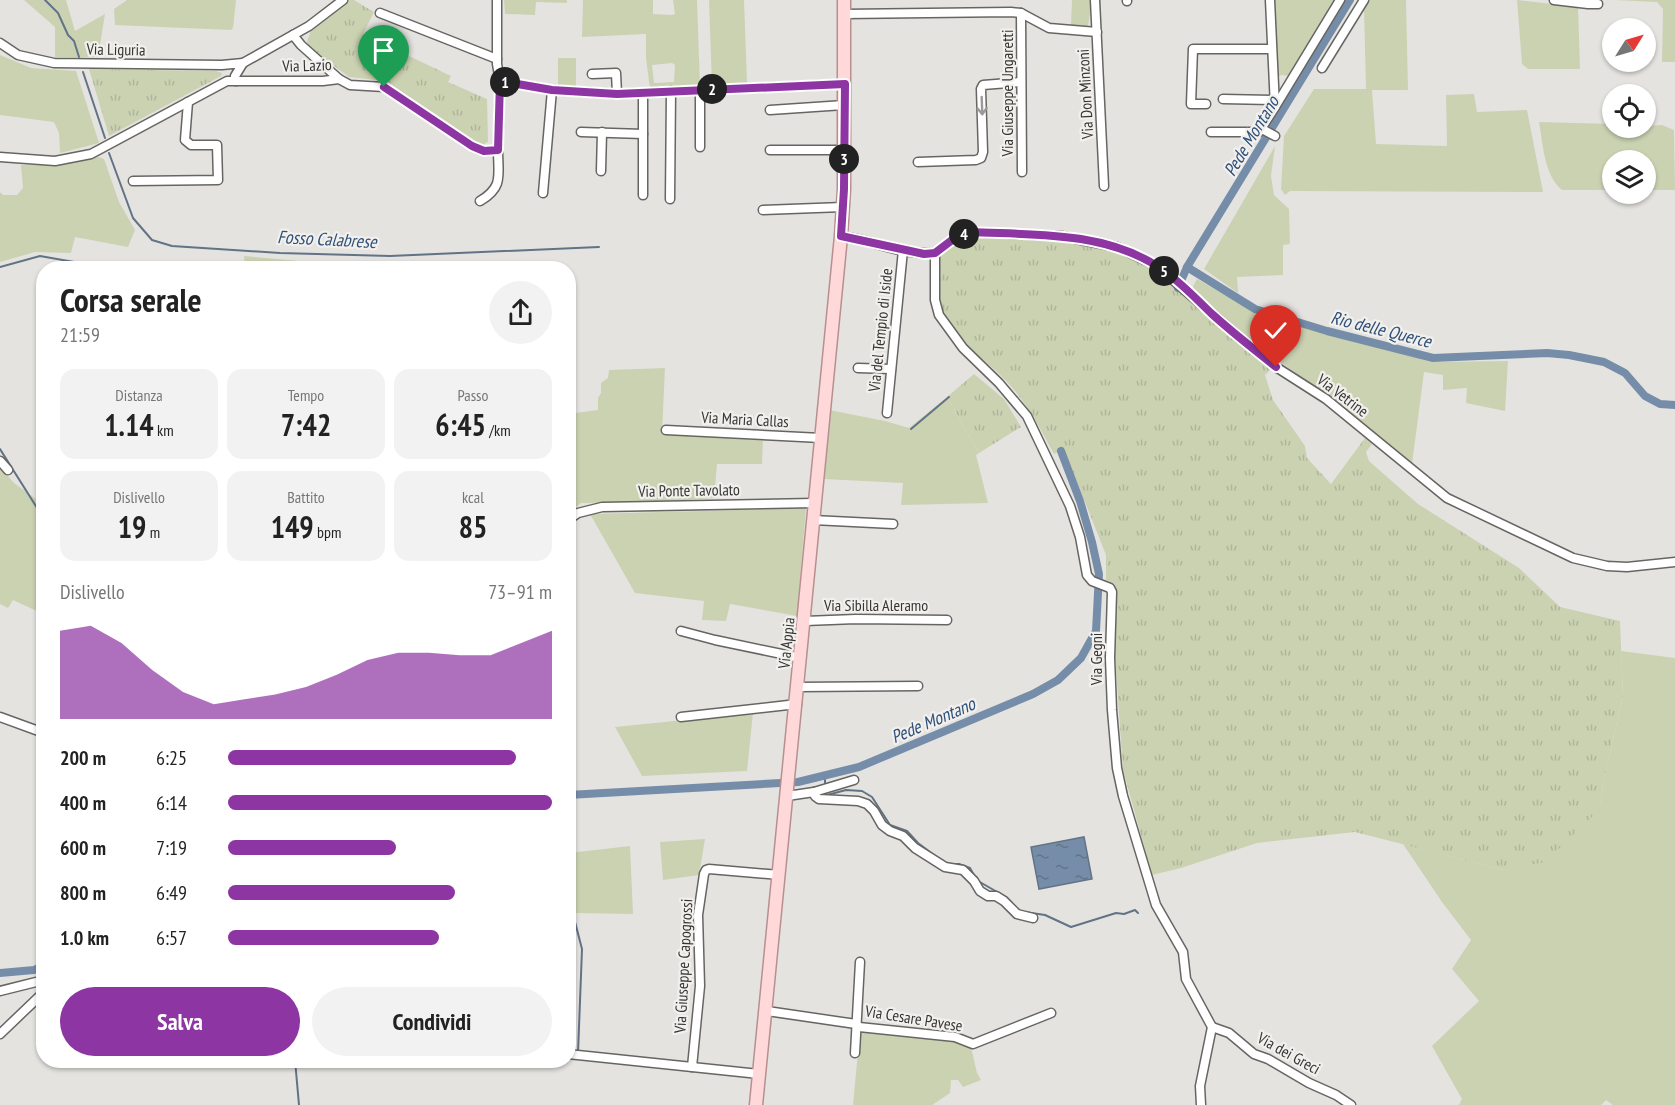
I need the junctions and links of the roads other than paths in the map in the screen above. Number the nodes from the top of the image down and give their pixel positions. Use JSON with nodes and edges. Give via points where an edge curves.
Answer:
{"nodes":[{"id":1,"x":343,"y":0,"type":"edge"},
{"id":2,"x":496,"y":0,"type":"edge"},
{"id":3,"x":844,"y":0,"type":"edge"},
{"id":4,"x":1095,"y":0,"type":"edge"},
{"id":5,"x":1270,"y":0,"type":"edge"},
{"id":6,"x":1340,"y":0,"type":"edge"},
{"id":7,"x":1364,"y":0,"type":"edge"},
{"id":8,"x":1554,"y":0,"type":"edge"},
{"id":9,"x":1598,"y":4,"type":"dead end"},
{"id":10,"x":380,"y":12,"type":"dead end"},
{"id":11,"x":1021,"y":13,"type":"junction"},
{"id":12,"x":844,"y":14,"type":"junction"},
{"id":13,"x":1097,"y":32,"type":"junction"},
{"id":14,"x":293,"y":35,"type":"junction"},
{"id":15,"x":0,"y":44,"type":"edge"},
{"id":16,"x":1271,"y":49,"type":"junction"},
{"id":17,"x":497,"y":59,"type":"junction"},
{"id":18,"x":240,"y":63,"type":"junction"},
{"id":19,"x":1322,"y":68,"type":"dead end"},
{"id":20,"x":592,"y":74,"type":"dead end"},
{"id":21,"x":236,"y":79,"type":"junction"},
{"id":22,"x":339,"y":79,"type":"junction"},
{"id":23,"x":500,"y":81,"type":"junction"},
{"id":24,"x":1020,"y":82,"type":"junction"},
{"id":25,"x":845,"y":84,"type":"junction"},
{"id":26,"x":552,"y":90,"type":"junction"},
{"id":27,"x":700,"y":90,"type":"junction"},
{"id":28,"x":671,"y":91,"type":"junction"},
{"id":29,"x":643,"y":93,"type":"junction"},
{"id":30,"x":617,"y":94,"type":"junction"},
{"id":31,"x":1224,"y":99,"type":"dead end"},
{"id":32,"x":188,"y":102,"type":"junction"},
{"id":33,"x":1275,"y":103,"type":"junction"},
{"id":34,"x":1206,"y":104,"type":"dead end"},
{"id":35,"x":844,"y":105,"type":"junction"},
{"id":36,"x":770,"y":110,"type":"dead end"},
{"id":37,"x":1262,"y":130,"type":"junction"},
{"id":38,"x":581,"y":132,"type":"dead end"},
{"id":39,"x":602,"y":132,"type":"junction"},
{"id":40,"x":1210,"y":132,"type":"dead end"},
{"id":41,"x":643,"y":134,"type":"junction"},
{"id":42,"x":1275,"y":136,"type":"dead end"},
{"id":43,"x":700,"y":147,"type":"dead end"},
{"id":44,"x":498,"y":150,"type":"junction"},
{"id":45,"x":770,"y":150,"type":"dead end"},
{"id":46,"x":844,"y":150,"type":"junction"},
{"id":47,"x":0,"y":157,"type":"edge"},
{"id":48,"x":918,"y":162,"type":"dead end"},
{"id":49,"x":601,"y":171,"type":"dead end"},
{"id":50,"x":1022,"y":172,"type":"dead end"},
{"id":51,"x":133,"y":181,"type":"dead end"},
{"id":52,"x":1104,"y":186,"type":"dead end"},
{"id":53,"x":543,"y":193,"type":"dead end"},
{"id":54,"x":643,"y":195,"type":"dead end"},
{"id":55,"x":670,"y":200,"type":"dead end"},
{"id":56,"x":480,"y":201,"type":"dead end"},
{"id":57,"x":843,"y":207,"type":"junction"},
{"id":58,"x":763,"y":210,"type":"dead end"},
{"id":59,"x":841,"y":236,"type":"junction"},
{"id":60,"x":903,"y":250,"type":"junction"},
{"id":61,"x":935,"y":253,"type":"junction"},
{"id":62,"x":858,"y":368,"type":"dead end"},
{"id":63,"x":891,"y":369,"type":"junction"},
{"id":64,"x":887,"y":413,"type":"dead end"},
{"id":65,"x":666,"y":430,"type":"dead end"},
{"id":66,"x":821,"y":438,"type":"junction"},
{"id":67,"x":0,"y":461,"type":"edge"},
{"id":68,"x":8,"y":470,"type":"dead end"},
{"id":69,"x":814,"y":503,"type":"junction"},
{"id":70,"x":576,"y":514,"type":"edge"},
{"id":71,"x":813,"y":520,"type":"junction"},
{"id":72,"x":893,"y":524,"type":"dead end"},
{"id":73,"x":1675,"y":562,"type":"edge"},
{"id":74,"x":947,"y":620,"type":"dead end"},
{"id":75,"x":805,"y":621,"type":"junction"},
{"id":76,"x":681,"y":631,"type":"dead end"},
{"id":77,"x":801,"y":658,"type":"junction"},
{"id":78,"x":918,"y":686,"type":"dead end"},
{"id":79,"x":798,"y":687,"type":"junction"},
{"id":80,"x":796,"y":704,"type":"junction"},
{"id":81,"x":0,"y":717,"type":"edge"},
{"id":82,"x":681,"y":717,"type":"dead end"},
{"id":83,"x":36,"y":730,"type":"edge"},
{"id":84,"x":855,"y":780,"type":"dead end"},
{"id":85,"x":814,"y":792,"type":"junction"},
{"id":86,"x":787,"y":795,"type":"junction"},
{"id":87,"x":780,"y":875,"type":"junction"},
{"id":88,"x":1033,"y":918,"type":"dead end"},
{"id":89,"x":861,"y":962,"type":"dead end"},
{"id":90,"x":36,"y":982,"type":"edge"},
{"id":91,"x":0,"y":991,"type":"edge"},
{"id":92,"x":36,"y":1000,"type":"edge"},
{"id":93,"x":766,"y":1011,"type":"junction"},
{"id":94,"x":1051,"y":1013,"type":"dead end"},
{"id":95,"x":856,"y":1024,"type":"junction"},
{"id":96,"x":1212,"y":1027,"type":"junction"},
{"id":97,"x":0,"y":1034,"type":"edge"},
{"id":98,"x":855,"y":1053,"type":"dead end"},
{"id":99,"x":576,"y":1055,"type":"edge"},
{"id":100,"x":692,"y":1067,"type":"junction"},
{"id":101,"x":759,"y":1074,"type":"junction"},
{"id":102,"x":756,"y":1105,"type":"edge"},
{"id":103,"x":1201,"y":1105,"type":"edge"},
{"id":104,"x":1351,"y":1105,"type":"edge"}],
"edges":[{"from":1,"to":14,"type":"street"},
{"from":2,"to":17,"type":"street"},
{"from":3,"to":12,"type":"main road","name":"Via Appia"},
{"from":4,"to":13,"type":"street","name":"Via Don Minzoni"},
{"from":5,"to":16,"type":"street"},
{"from":6,"to":33,"type":"street"},
{"from":7,"to":19,"type":"street"},
{"from":8,"to":9,"type":"street"},
{"from":10,"to":17,"type":"street"},
{"from":11,"to":12,"type":"street"},
{"from":11,"to":13,"type":"street","via":[[1049,28]]},
{"from":11,"to":24,"type":"street","name":"Via Giuseppe Ungaretti"},
{"from":12,"to":25,"type":"main road","name":"Via Appia"},
{"from":13,"to":52,"type":"street","name":"Via Don Minzoni"},
{"from":14,"to":18,"type":"street"},
{"from":14,"to":22,"type":"street"},
{"from":15,"to":18,"type":"street","name":"Via Liguria","via":[[18,55],[54,63]]},
{"from":16,"to":33,"type":"street"},
{"from":16,"to":34,"type":"street","via":[[1193,49],[1191,104]]},
{"from":17,"to":23,"type":"street"},
{"from":18,"to":21,"type":"street"},
{"from":20,"to":30,"type":"street","via":[[616,73]]},
{"from":21,"to":22,"type":"street","name":"Via Lazio"},
{"from":21,"to":32,"type":"street","name":"Via Lazio"},
{"from":22,"to":44,"type":"street","name":"Via Lazio","via":[[351,85],[384,87],[472,146],[484,151]]},
{"from":23,"to":26,"type":"street"},
{"from":23,"to":44,"type":"street"},
{"from":24,"to":48,"type":"street","one_way":true,"via":[[983,85],[981,158]]},
{"from":24,"to":50,"type":"street","name":"Via Giuseppe Ungaretti"},
{"from":25,"to":27,"type":"street"},
{"from":25,"to":35,"type":"main road","name":"Via Appia"},
{"from":26,"to":30,"type":"street"},
{"from":26,"to":53,"type":"street"},
{"from":27,"to":28,"type":"street"},
{"from":27,"to":43,"type":"street"},
{"from":28,"to":29,"type":"street"},
{"from":28,"to":55,"type":"street"},
{"from":29,"to":30,"type":"street"},
{"from":29,"to":41,"type":"street"},
{"from":31,"to":33,"type":"street"},
{"from":32,"to":47,"type":"street","name":"Via Lazio","via":[[91,154],[55,161]]},
{"from":32,"to":51,"type":"street","via":[[185,140],[191,145],[218,145],[218,180]]},
{"from":33,"to":37,"type":"street"},
{"from":35,"to":36,"type":"street"},
{"from":35,"to":46,"type":"main road","name":"Via Appia"},
{"from":37,"to":40,"type":"street"},
{"from":37,"to":42,"type":"street"},
{"from":38,"to":39,"type":"street"},
{"from":39,"to":41,"type":"street"},
{"from":39,"to":49,"type":"street"},
{"from":41,"to":54,"type":"street"},
{"from":44,"to":56,"type":"street","via":[[497,187]]},
{"from":45,"to":46,"type":"street"},
{"from":46,"to":57,"type":"main road","name":"Via Appia"},
{"from":57,"to":58,"type":"street"},
{"from":57,"to":59,"type":"main road","name":"Via Appia"},
{"from":59,"to":60,"type":"street"},
{"from":59,"to":66,"type":"main road","name":"Via Appia"},
{"from":60,"to":61,"type":"street"},
{"from":60,"to":63,"type":"street","name":"Via del Tempio di Iside"},
{"from":61,"to":73,"type":"street","name":"Via Vetrine","via":[[970,232],[1061,236],[1117,247],[1156,265],[1276,367],[1326,399],[1446,498],[1573,558],[1628,567]]},
{"from":61,"to":96,"type":"street","name":"Via Gegni","via":[[935,300],[939,315],[963,348],[1027,416],[1070,506],[1087,575],[1112,592],[1112,710],[1123,796],[1156,905],[1178,941],[1186,979]]},
{"from":62,"to":63,"type":"street"},
{"from":63,"to":64,"type":"street","name":"Via del Tempio di Iside"},
{"from":65,"to":66,"type":"street","name":"Via Maria Callas"},
{"from":66,"to":69,"type":"main road","name":"Via Appia"},
{"from":67,"to":68,"type":"street"},
{"from":69,"to":70,"type":"street","name":"Via Ponte Tavolato","via":[[602,507]]},
{"from":69,"to":71,"type":"main road","name":"Via Appia"},
{"from":71,"to":72,"type":"street"},
{"from":71,"to":75,"type":"main road","name":"Via Appia"},
{"from":74,"to":75,"type":"street","name":"Via Sibilla Aleramo"},
{"from":75,"to":77,"type":"main road","name":"Via Appia"},
{"from":76,"to":77,"type":"street"},
{"from":77,"to":79,"type":"main road","name":"Via Appia"},
{"from":78,"to":79,"type":"street"},
{"from":79,"to":80,"type":"main road","name":"Via Appia"},
{"from":80,"to":82,"type":"street"},
{"from":80,"to":86,"type":"main road","name":"Via Appia"},
{"from":81,"to":83,"type":"street"},
{"from":84,"to":85,"type":"street"},
{"from":85,"to":86,"type":"street"},
{"from":85,"to":88,"type":"street","via":[[819,799],[867,804],[890,831],[945,867],[963,870],[980,891],[996,896],[1017,914]]},
{"from":86,"to":87,"type":"main road","name":"Via Appia"},
{"from":87,"to":93,"type":"main road","name":"Via Appia"},
{"from":87,"to":100,"type":"street","name":"Via Giuseppe Capogrossi","via":[[710,869],[704,874],[698,915],[700,987]]},
{"from":89,"to":95,"type":"street"},
{"from":90,"to":91,"type":"street"},
{"from":92,"to":97,"type":"street"},
{"from":93,"to":95,"type":"street","name":"Via Cesare Pavese"},
{"from":93,"to":101,"type":"main road","name":"Via Appia"},
{"from":94,"to":95,"type":"street","name":"Via Cesare Pavese","via":[[973,1044],[955,1037],[859,1028]]},
{"from":95,"to":98,"type":"street"},
{"from":96,"to":103,"type":"street","via":[[1200,1086]]},
{"from":96,"to":104,"type":"street","name":"Via dei Greci","via":[[1229,1033],[1254,1054]]},
{"from":99,"to":100,"type":"street"},
{"from":100,"to":101,"type":"street"},
{"from":101,"to":102,"type":"main road","name":"Via Appia"}]}
